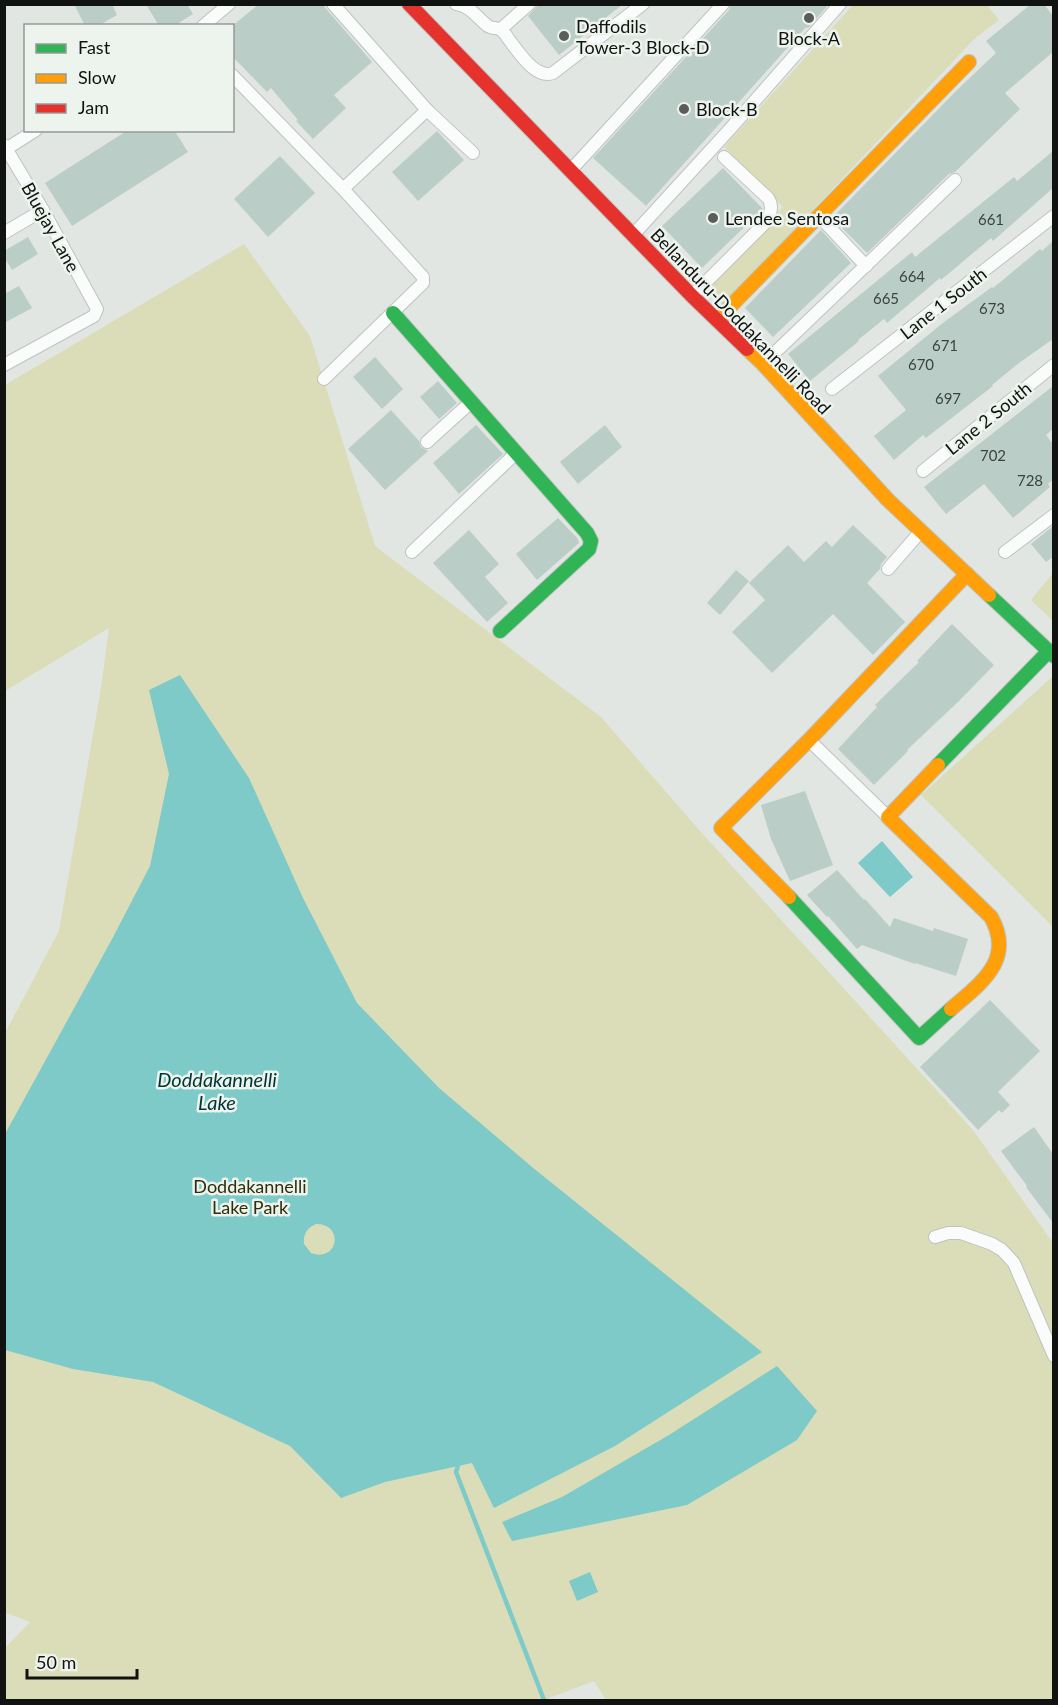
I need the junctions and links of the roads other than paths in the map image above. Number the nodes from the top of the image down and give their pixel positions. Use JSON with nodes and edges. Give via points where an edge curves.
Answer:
{"nodes":[{"id":1,"x":229,"y":4,"type":"edge"},
{"id":2,"x":333,"y":4,"type":"edge"},
{"id":3,"x":409,"y":4,"type":"edge"},
{"id":4,"x":456,"y":4,"type":"edge"},
{"id":5,"x":529,"y":4,"type":"edge"},
{"id":6,"x":643,"y":4,"type":"edge"},
{"id":7,"x":723,"y":4,"type":"edge"},
{"id":8,"x":840,"y":4,"type":"edge"},
{"id":9,"x":204,"y":24,"type":"edge"},
{"id":10,"x":501,"y":29,"type":"junction"},
{"id":11,"x":969,"y":62,"type":"dead end"},
{"id":12,"x":234,"y":77,"type":"edge"},
{"id":13,"x":427,"y":110,"type":"junction"},
{"id":14,"x":32,"y":132,"type":"edge"},
{"id":15,"x":5,"y":147,"type":"edge"},
{"id":16,"x":473,"y":153,"type":"dead end"},
{"id":17,"x":724,"y":157,"type":"dead end"},
{"id":18,"x":571,"y":170,"type":"junction"},
{"id":19,"x":955,"y":180,"type":"dead end"},
{"id":20,"x":343,"y":189,"type":"junction"},
{"id":21,"x":43,"y":210,"type":"junction"},
{"id":22,"x":818,"y":215,"type":"junction"},
{"id":23,"x":1053,"y":216,"type":"edge"},
{"id":24,"x":4,"y":233,"type":"edge"},
{"id":25,"x":633,"y":236,"type":"junction"},
{"id":26,"x":866,"y":266,"type":"junction"},
{"id":27,"x":692,"y":296,"type":"junction"},
{"id":28,"x":393,"y":313,"type":"junction"},
{"id":29,"x":717,"y":320,"type":"junction"},
{"id":30,"x":763,"y":364,"type":"junction"},
{"id":31,"x":4,"y":365,"type":"edge"},
{"id":32,"x":1053,"y":365,"type":"edge"},
{"id":33,"x":324,"y":379,"type":"dead end"},
{"id":34,"x":832,"y":389,"type":"dead end"},
{"id":35,"x":471,"y":402,"type":"junction"},
{"id":36,"x":427,"y":442,"type":"dead end"},
{"id":37,"x":516,"y":453,"type":"junction"},
{"id":38,"x":923,"y":471,"type":"dead end"},
{"id":39,"x":1053,"y":515,"type":"edge"},
{"id":40,"x":921,"y":531,"type":"junction"},
{"id":41,"x":412,"y":552,"type":"dead end"},
{"id":42,"x":1005,"y":552,"type":"dead end"},
{"id":43,"x":888,"y":569,"type":"dead end"},
{"id":44,"x":967,"y":574,"type":"junction"},
{"id":45,"x":500,"y":631,"type":"dead end"},
{"id":46,"x":1051,"y":654,"type":"edge"},
{"id":47,"x":809,"y":740,"type":"junction"},
{"id":48,"x":888,"y":817,"type":"junction"},
{"id":49,"x":935,"y":1237,"type":"dead end"},
{"id":50,"x":1053,"y":1356,"type":"edge"}],
"edges":[{"from":1,"to":9,"type":"street"},
{"from":2,"to":13,"type":"street"},
{"from":3,"to":18,"type":"street","name":"Bellanduru-Doddakannelli Road"},
{"from":4,"to":10,"type":"street","via":[[469,9],[488,26]]},
{"from":5,"to":10,"type":"street"},
{"from":6,"to":10,"type":"street","via":[[547,75],[520,55]]},
{"from":7,"to":18,"type":"street"},
{"from":8,"to":25,"type":"street"},
{"from":11,"to":22,"type":"street"},
{"from":12,"to":20,"type":"street"},
{"from":13,"to":16,"type":"street"},
{"from":13,"to":20,"type":"street"},
{"from":14,"to":15,"type":"street"},
{"from":15,"to":21,"type":"street","name":"Bluejay Lane"},
{"from":17,"to":27,"type":"street","via":[[768,198],[770,214]]},
{"from":18,"to":25,"type":"street","name":"Bellanduru-Doddakannelli Road"},
{"from":19,"to":26,"type":"street"},
{"from":20,"to":28,"type":"street","via":[[423,277],[423,283]]},
{"from":21,"to":24,"type":"street"},
{"from":21,"to":31,"type":"street","name":"Bluejay Lane","via":[[97,309],[94,316]]},
{"from":22,"to":26,"type":"street"},
{"from":22,"to":29,"type":"street"},
{"from":23,"to":34,"type":"street","name":"Lane 1 South"},
{"from":25,"to":27,"type":"street","name":"Bellanduru-Doddakannelli Road"},
{"from":26,"to":30,"type":"street"},
{"from":27,"to":29,"type":"street","name":"Bellanduru-Doddakannelli Road"},
{"from":28,"to":33,"type":"street"},
{"from":28,"to":35,"type":"street"},
{"from":29,"to":30,"type":"street","name":"Bellanduru-Doddakannelli Road"},
{"from":30,"to":40,"type":"street","name":"Bellanduru-Doddakannelli Road"},
{"from":32,"to":38,"type":"street","name":"Lane 2 South"},
{"from":35,"to":36,"type":"street"},
{"from":35,"to":37,"type":"street"},
{"from":37,"to":41,"type":"street"},
{"from":37,"to":45,"type":"street","via":[[591,541],[589,549]]},
{"from":39,"to":42,"type":"street"},
{"from":40,"to":43,"type":"street"},
{"from":40,"to":44,"type":"street","name":"Bellanduru-Doddakannelli Road"},
{"from":44,"to":46,"type":"street","name":"Bellanduru-Doddakannelli Road"},
{"from":44,"to":47,"type":"street"},
{"from":46,"to":48,"type":"street"},
{"from":47,"to":48,"type":"street"},
{"from":47,"to":48,"type":"street","via":[[721,828],[919,1038],[993,969],[1000,947],[999,935],[992,917]]},
{"from":49,"to":50,"type":"street","via":[[961,1233],[1002,1250],[1014,1263]]}]}
